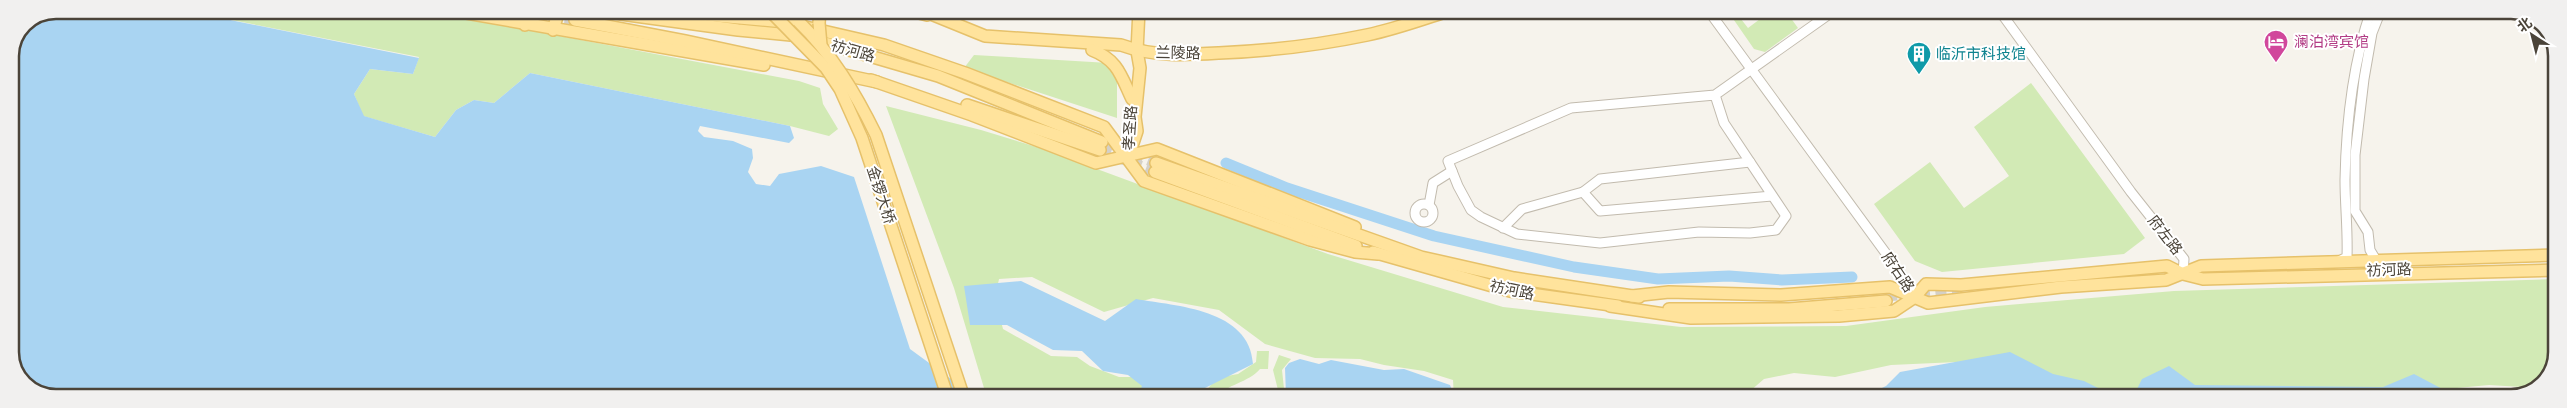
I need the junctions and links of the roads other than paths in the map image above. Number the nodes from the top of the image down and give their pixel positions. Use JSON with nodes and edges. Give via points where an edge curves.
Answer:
{"nodes":[{"id":1,"x":495,"y":19,"type":"edge"},
{"id":2,"x":532,"y":19,"type":"edge"},
{"id":3,"x":554,"y":19,"type":"edge"},
{"id":4,"x":556,"y":19,"type":"edge"},
{"id":5,"x":657,"y":19,"type":"edge"},
{"id":6,"x":701,"y":19,"type":"edge"},
{"id":7,"x":750,"y":19,"type":"edge"},
{"id":8,"x":777,"y":19,"type":"edge"},
{"id":9,"x":796,"y":19,"type":"edge"},
{"id":10,"x":819,"y":19,"type":"edge"},
{"id":11,"x":938,"y":19,"type":"edge"},
{"id":12,"x":943,"y":19,"type":"edge"},
{"id":13,"x":1139,"y":19,"type":"edge"},
{"id":14,"x":1143,"y":19,"type":"edge"},
{"id":15,"x":1400,"y":19,"type":"edge"},
{"id":16,"x":1421,"y":19,"type":"edge"},
{"id":17,"x":1715,"y":19,"type":"edge"},
{"id":18,"x":1718,"y":19,"type":"edge"},
{"id":19,"x":1823,"y":19,"type":"edge"},
{"id":20,"x":2002,"y":19,"type":"edge"},
{"id":21,"x":2006,"y":19,"type":"edge"},
{"id":22,"x":2368,"y":19,"type":"edge"},
{"id":23,"x":2377,"y":19,"type":"edge"},
{"id":24,"x":575,"y":20,"type":"tunnel mouth"},
{"id":25,"x":525,"y":25,"type":"junction"},
{"id":26,"x":553,"y":30,"type":"junction"},
{"id":27,"x":802,"y":36,"type":"junction"},
{"id":28,"x":824,"y":49,"type":"junction"},
{"id":29,"x":1092,"y":50,"type":"junction"},
{"id":30,"x":1137,"y":51,"type":"junction"},
{"id":31,"x":884,"y":60,"type":"junction"},
{"id":32,"x":818,"y":69,"type":"junction"},
{"id":33,"x":1753,"y":69,"type":"junction"},
{"id":34,"x":964,"y":73,"type":"junction"},
{"id":35,"x":870,"y":80,"type":"junction"},
{"id":36,"x":1715,"y":95,"type":"junction"},
{"id":37,"x":1132,"y":99,"type":"junction"},
{"id":38,"x":1128,"y":158,"type":"junction"},
{"id":39,"x":1750,"y":162,"type":"junction"},
{"id":40,"x":1452,"y":171,"type":"junction"},
{"id":41,"x":1583,"y":192,"type":"junction"},
{"id":42,"x":1772,"y":196,"type":"junction"},
{"id":43,"x":1429,"y":205,"type":"dead end"},
{"id":44,"x":1504,"y":228,"type":"junction"},
{"id":45,"x":1378,"y":254,"type":"junction"},
{"id":46,"x":1412,"y":254,"type":"junction"},
{"id":47,"x":2548,"y":255,"type":"edge"},
{"id":48,"x":2548,"y":259,"type":"edge"},
{"id":49,"x":2376,"y":260,"type":"junction"},
{"id":50,"x":2339,"y":261,"type":"junction"},
{"id":51,"x":2548,"y":266,"type":"edge"},
{"id":52,"x":2548,"y":270,"type":"edge"},
{"id":53,"x":2218,"y":272,"type":"junction"},
{"id":54,"x":2183,"y":274,"type":"junction"},
{"id":55,"x":1632,"y":296,"type":"junction"},
{"id":56,"x":1915,"y":297,"type":"junction"},
{"id":57,"x":1610,"y":306,"type":"junction"},
{"id":58,"x":945,"y":389,"type":"edge"},
{"id":59,"x":961,"y":389,"type":"edge"}],
"edges":[{"from":1,"to":25,"type":"main road"},
{"from":2,"to":25,"type":"main road"},
{"from":3,"to":26,"type":"main road"},
{"from":4,"to":26,"type":"main road"},
{"from":5,"to":27,"type":"main road","name":"祊河路"},
{"from":6,"to":27,"type":"main road"},
{"from":7,"to":34,"type":"main road","via":[[784,22],[884,45]]},
{"from":8,"to":58,"type":"main road","name":"金锣大桥","bridge":true,"via":[[826,68],[850,110]]},
{"from":9,"to":28,"type":"main road","name":"金锣大桥","bridge":true},
{"from":10,"to":28,"type":"main road","bridge":true},
{"from":11,"to":29,"type":"main road","via":[[984,42]]},
{"from":12,"to":30,"type":"main road","via":[[985,36],[1121,45]]},
{"from":13,"to":30,"type":"main road","name":"孝圣路"},
{"from":14,"to":30,"type":"main road","name":"孝圣路"},
{"from":15,"to":30,"type":"main road","name":"兰陵路","via":[[1366,29],[1303,40]]},
{"from":16,"to":30,"type":"main road","name":"兰陵路","via":[[1368,35],[1304,46],[1214,54],[1173,55]]},
{"from":17,"to":33,"type":"street","name":"府右路"},
{"from":18,"to":33,"type":"street","name":"府右路"},
{"from":19,"to":33,"type":"street"},
{"from":20,"to":54,"type":"street","name":"府左路","via":[[2178,259]]},
{"from":21,"to":54,"type":"street","name":"府左路","via":[[2131,192],[2184,259]]},
{"from":22,"to":50,"type":"street","via":[[2349,119],[2345,181],[2347,257]]},
{"from":23,"to":49,"type":"street","via":[[2364,78],[2355,155],[2355,211],[2368,232],[2370,250]]},
{"from":24,"to":32,"type":"main road","name":"祊河路"},
{"from":25,"to":26,"type":"main road"},
{"from":26,"to":32,"type":"main road","via":[[772,66]]},
{"from":27,"to":31,"type":"main road","name":"祊河路"},
{"from":28,"to":59,"type":"main road","name":"金锣大桥","bridge":true,"via":[[848,82],[876,135]]},
{"from":29,"to":30,"type":"main road"},
{"from":29,"to":37,"type":"main road","via":[[1107,56],[1118,68]]},
{"from":30,"to":37,"type":"main road","name":"孝圣路"},
{"from":30,"to":38,"type":"main road","name":"孝圣路","via":[[1140,68],[1135,117],[1137,130]]},
{"from":31,"to":34,"type":"main road"},
{"from":31,"to":35,"type":"main road","name":"祊河路","via":[[980,91],[1101,146]]},
{"from":32,"to":35,"type":"main road","name":"祊河路"},
{"from":33,"to":36,"type":"street"},
{"from":33,"to":56,"type":"street","name":"府右路","via":[[1908,272]]},
{"from":34,"to":38,"type":"main road","via":[[1104,127]]},
{"from":35,"to":38,"type":"main road","name":"祊河路","via":[[972,114],[1096,163]]},
{"from":36,"to":39,"type":"street","via":[[1724,123]]},
{"from":36,"to":40,"type":"street","via":[[1572,108],[1448,161]]},
{"from":37,"to":38,"type":"main road","name":"孝圣路"},
{"from":38,"to":45,"type":"main road","via":[[1144,181],[1310,240],[1355,252]]},
{"from":38,"to":46,"type":"main road","name":"祊河路","via":[[1157,149],[1384,238]]},
{"from":39,"to":41,"type":"street","via":[[1600,179]]},
{"from":39,"to":42,"type":"street"},
{"from":40,"to":43,"type":"street","via":[[1433,183]]},
{"from":40,"to":44,"type":"street","via":[[1471,210]]},
{"from":41,"to":42,"type":"street","via":[[1600,211]]},
{"from":41,"to":44,"type":"street","via":[[1522,209]]},
{"from":42,"to":44,"type":"street","via":[[1786,216],[1776,230],[1699,232],[1600,243],[1517,234]]},
{"from":45,"to":46,"type":"main road","name":"祊河路","via":[[1156,167]]},
{"from":45,"to":57,"type":"main road","name":"祊河路","via":[[1510,291]]},
{"from":46,"to":55,"type":"main road","name":"祊河路","via":[[1514,278]]},
{"from":47,"to":49,"type":"main road"},
{"from":48,"to":53,"type":"main road","name":"祊河路"},
{"from":49,"to":50,"type":"main road"},
{"from":50,"to":53,"type":"main road"},
{"from":51,"to":53,"type":"main road","name":"祊河路"},
{"from":52,"to":53,"type":"main road"},
{"from":53,"to":54,"type":"main road","via":[[2203,279]]},
{"from":54,"to":56,"type":"main road","via":[[2166,280],[2061,287],[1928,303]]},
{"from":54,"to":56,"type":"main road","via":[[2167,266],[1961,285],[1926,284]]},
{"from":55,"to":56,"type":"main road","via":[[1669,292],[1781,295],[1890,287]]},
{"from":55,"to":57,"type":"main road","name":"祊河路","via":[[1747,303],[1886,298],[1789,309]]},
{"from":56,"to":57,"type":"main road","via":[[1894,311],[1774,318],[1691,318]]}]}
